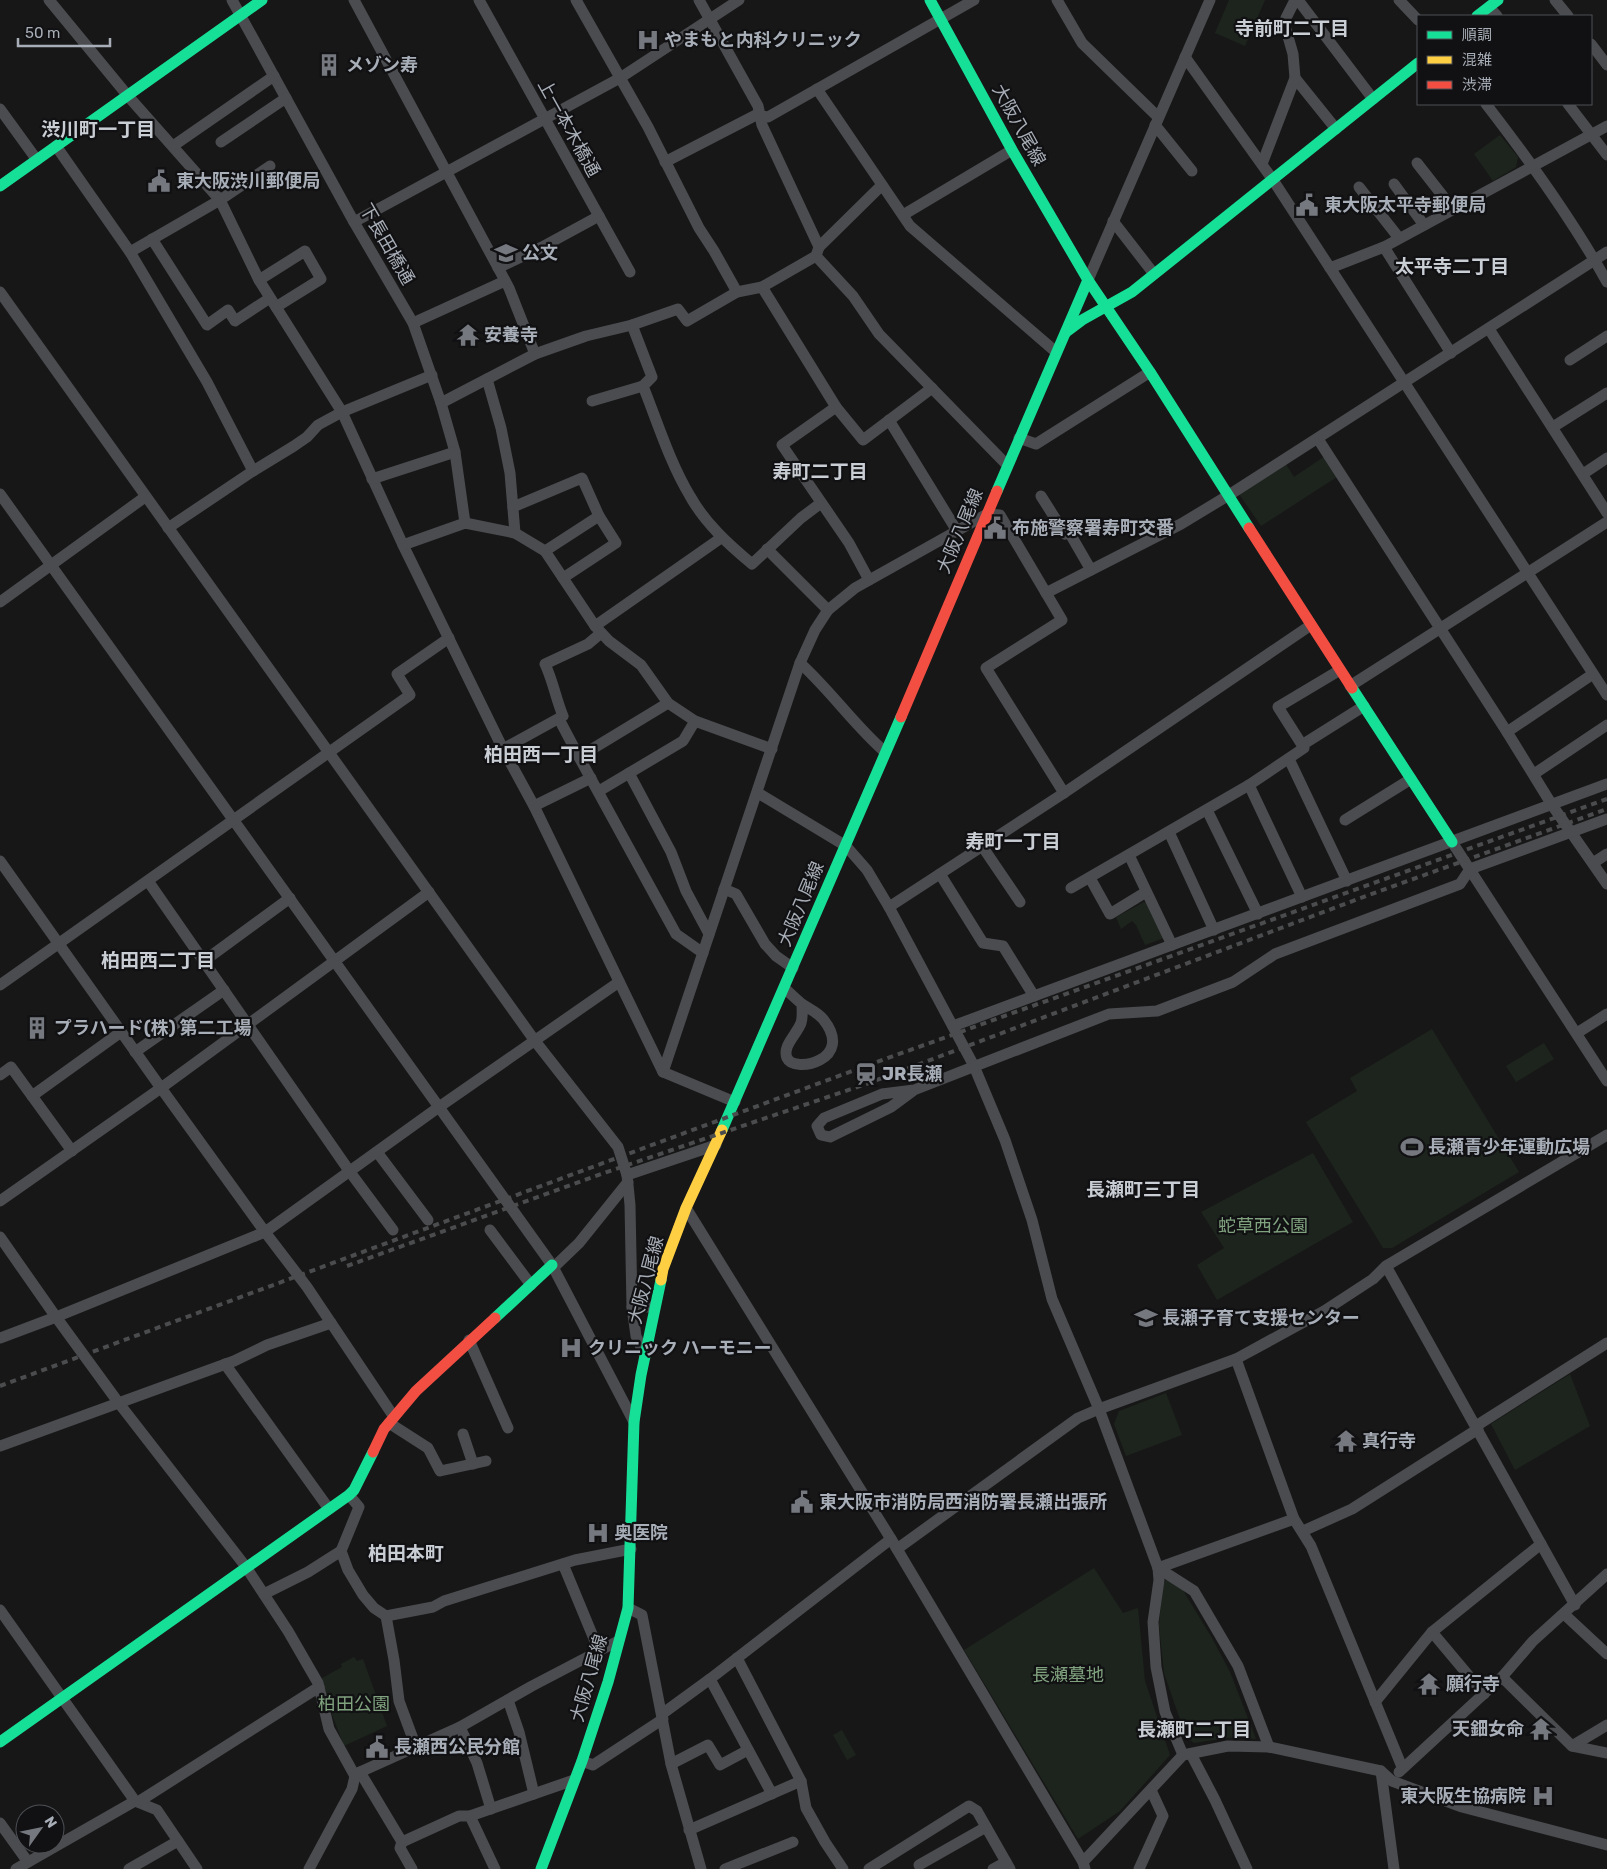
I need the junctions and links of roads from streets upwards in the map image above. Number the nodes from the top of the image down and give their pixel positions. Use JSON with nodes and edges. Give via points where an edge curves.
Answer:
{"nodes":[{"id":1,"x":49,"y":0,"type":"edge"},
{"id":2,"x":232,"y":0,"type":"edge"},
{"id":3,"x":262,"y":0,"type":"edge"},
{"id":4,"x":354,"y":0,"type":"edge"},
{"id":5,"x":479,"y":0,"type":"edge"},
{"id":6,"x":576,"y":0,"type":"edge"},
{"id":7,"x":698,"y":0,"type":"edge"},
{"id":8,"x":739,"y":0,"type":"edge"},
{"id":9,"x":930,"y":0,"type":"edge"},
{"id":10,"x":974,"y":0,"type":"edge"},
{"id":11,"x":1057,"y":0,"type":"edge"},
{"id":12,"x":1210,"y":0,"type":"edge"},
{"id":13,"x":1296,"y":0,"type":"edge"},
{"id":14,"x":1399,"y":0,"type":"edge"},
{"id":15,"x":1555,"y":0,"type":"edge"},
{"id":16,"x":1494,"y":3,"type":"edge"},
{"id":17,"x":1478,"y":15,"type":"edge"},
{"id":18,"x":1567,"y":15,"type":"edge"},
{"id":19,"x":240,"y":16,"type":"junction"},
{"id":20,"x":941,"y":19,"type":"junction"},
{"id":21,"x":1417,"y":19,"type":"edge"},
{"id":22,"x":709,"y":20,"type":"junction"},
{"id":23,"x":1592,"y":45,"type":"edge"},
{"id":24,"x":1185,"y":57,"type":"junction"},
{"id":25,"x":1417,"y":64,"type":"edge"},
{"id":26,"x":1607,"y":65,"type":"edge"},
{"id":27,"x":274,"y":76,"type":"junction"},
{"id":28,"x":620,"y":78,"type":"junction"},
{"id":29,"x":1295,"y":78,"type":"junction"},
{"id":30,"x":817,"y":89,"type":"junction"},
{"id":31,"x":128,"y":96,"type":"junction"},
{"id":32,"x":286,"y":98,"type":"junction"},
{"id":33,"x":1373,"y":99,"type":"junction"},
{"id":34,"x":1487,"y":105,"type":"edge"},
{"id":35,"x":1569,"y":105,"type":"edge"},
{"id":36,"x":0,"y":109,"type":"edge"},
{"id":37,"x":761,"y":116,"type":"junction"},
{"id":38,"x":544,"y":119,"type":"junction"},
{"id":39,"x":1157,"y":121,"type":"junction"},
{"id":40,"x":1607,"y":126,"type":"edge"},
{"id":41,"x":1336,"y":129,"type":"junction"},
{"id":42,"x":1592,"y":134,"type":"junction"},
{"id":43,"x":221,"y":142,"type":"dead end"},
{"id":44,"x":56,"y":146,"type":"junction"},
{"id":45,"x":173,"y":146,"type":"junction"},
{"id":46,"x":1012,"y":150,"type":"junction"},
{"id":47,"x":1607,"y":155,"type":"edge"},
{"id":48,"x":37,"y":160,"type":"junction"},
{"id":49,"x":665,"y":162,"type":"junction"},
{"id":50,"x":1417,"y":163,"type":"dead end"},
{"id":51,"x":1262,"y":164,"type":"junction"},
{"id":52,"x":1533,"y":165,"type":"junction"},
{"id":53,"x":270,"y":166,"type":"dead end"},
{"id":54,"x":447,"y":171,"type":"junction"},
{"id":55,"x":1192,"y":171,"type":"dead end"},
{"id":56,"x":1273,"y":180,"type":"junction"},
{"id":57,"x":1394,"y":184,"type":"dead end"},
{"id":58,"x":882,"y":185,"type":"junction"},
{"id":59,"x":0,"y":186,"type":"edge"},
{"id":60,"x":1359,"y":187,"type":"dead end"},
{"id":61,"x":220,"y":200,"type":"junction"},
{"id":62,"x":1454,"y":209,"type":"junction"},
{"id":63,"x":599,"y":216,"type":"junction"},
{"id":64,"x":903,"y":216,"type":"junction"},
{"id":65,"x":1113,"y":221,"type":"junction"},
{"id":66,"x":354,"y":222,"type":"junction"},
{"id":67,"x":1424,"y":225,"type":"junction"},
{"id":68,"x":1399,"y":238,"type":"junction"},
{"id":69,"x":152,"y":239,"type":"junction"},
{"id":70,"x":1384,"y":247,"type":"junction"},
{"id":71,"x":130,"y":252,"type":"junction"},
{"id":72,"x":818,"y":252,"type":"junction"},
{"id":73,"x":1607,"y":252,"type":"edge"},
{"id":74,"x":1595,"y":260,"type":"junction"},
{"id":75,"x":498,"y":268,"type":"junction"},
{"id":76,"x":1330,"y":268,"type":"junction"},
{"id":77,"x":630,"y":272,"type":"dead end"},
{"id":78,"x":1154,"y":274,"type":"junction"},
{"id":79,"x":259,"y":280,"type":"junction"},
{"id":80,"x":1088,"y":280,"type":"junction"},
{"id":81,"x":505,"y":281,"type":"junction"},
{"id":82,"x":1607,"y":282,"type":"edge"},
{"id":83,"x":762,"y":287,"type":"junction"},
{"id":84,"x":0,"y":292,"type":"edge"},
{"id":85,"x":737,"y":292,"type":"junction"},
{"id":86,"x":273,"y":302,"type":"junction"},
{"id":87,"x":1106,"y":306,"type":"junction"},
{"id":88,"x":413,"y":323,"type":"junction"},
{"id":89,"x":632,"y":325,"type":"junction"},
{"id":90,"x":1489,"y":329,"type":"junction"},
{"id":91,"x":1064,"y":334,"type":"junction"},
{"id":92,"x":1607,"y":336,"type":"edge"},
{"id":93,"x":1056,"y":352,"type":"junction"},
{"id":94,"x":1451,"y":353,"type":"junction"},
{"id":95,"x":535,"y":354,"type":"junction"},
{"id":96,"x":1570,"y":360,"type":"dead end"},
{"id":97,"x":1150,"y":372,"type":"junction"},
{"id":98,"x":432,"y":375,"type":"junction"},
{"id":99,"x":487,"y":379,"type":"junction"},
{"id":100,"x":1405,"y":383,"type":"junction"},
{"id":101,"x":643,"y":386,"type":"junction"},
{"id":102,"x":932,"y":388,"type":"junction"},
{"id":103,"x":1607,"y":393,"type":"edge"},
{"id":104,"x":592,"y":401,"type":"dead end"},
{"id":105,"x":441,"y":403,"type":"junction"},
{"id":106,"x":836,"y":407,"type":"junction"},
{"id":107,"x":342,"y":412,"type":"junction"},
{"id":108,"x":889,"y":420,"type":"junction"},
{"id":109,"x":1552,"y":426,"type":"junction"},
{"id":110,"x":1019,"y":438,"type":"junction"},
{"id":111,"x":1318,"y":439,"type":"junction"},
{"id":112,"x":455,"y":452,"type":"junction"},
{"id":113,"x":1607,"y":458,"type":"edge"},
{"id":114,"x":1007,"y":465,"type":"junction"},
{"id":115,"x":253,"y":471,"type":"junction"},
{"id":116,"x":1583,"y":474,"type":"junction"},
{"id":117,"x":372,"y":479,"type":"junction"},
{"id":118,"x":0,"y":494,"type":"edge"},
{"id":119,"x":1041,"y":496,"type":"dead end"},
{"id":120,"x":1229,"y":496,"type":"junction"},
{"id":121,"x":145,"y":497,"type":"junction"},
{"id":122,"x":820,"y":503,"type":"junction"},
{"id":123,"x":513,"y":507,"type":"junction"},
{"id":124,"x":1607,"y":513,"type":"edge"},
{"id":125,"x":987,"y":514,"type":"junction"},
{"id":126,"x":600,"y":516,"type":"junction"},
{"id":127,"x":1607,"y":522,"type":"edge"},
{"id":128,"x":465,"y":523,"type":"junction"},
{"id":129,"x":168,"y":528,"type":"junction"},
{"id":130,"x":957,"y":531,"type":"junction"},
{"id":131,"x":515,"y":533,"type":"junction"},
{"id":132,"x":721,"y":538,"type":"junction"},
{"id":133,"x":403,"y":545,"type":"junction"},
{"id":134,"x":767,"y":549,"type":"junction"},
{"id":135,"x":545,"y":552,"type":"junction"},
{"id":136,"x":50,"y":565,"type":"junction"},
{"id":137,"x":1091,"y":570,"type":"junction"},
{"id":138,"x":1526,"y":573,"type":"junction"},
{"id":139,"x":562,"y":578,"type":"junction"},
{"id":140,"x":869,"y":580,"type":"junction"},
{"id":141,"x":1046,"y":593,"type":"junction"},
{"id":142,"x":0,"y":602,"type":"edge"},
{"id":143,"x":828,"y":610,"type":"junction"},
{"id":144,"x":1310,"y":625,"type":"junction"},
{"id":145,"x":1440,"y":628,"type":"junction"},
{"id":146,"x":598,"y":629,"type":"junction"},
{"id":147,"x":449,"y":638,"type":"junction"},
{"id":148,"x":800,"y":663,"type":"junction"},
{"id":149,"x":1340,"y":670,"type":"junction"},
{"id":150,"x":1593,"y":674,"type":"junction"},
{"id":151,"x":1350,"y":686,"type":"junction"},
{"id":152,"x":1606,"y":690,"type":"edge"},
{"id":153,"x":668,"y":703,"type":"junction"},
{"id":154,"x":1364,"y":706,"type":"junction"},
{"id":155,"x":559,"y":719,"type":"junction"},
{"id":156,"x":696,"y":721,"type":"junction"},
{"id":157,"x":1607,"y":726,"type":"edge"},
{"id":158,"x":1507,"y":732,"type":"junction"},
{"id":159,"x":1302,"y":745,"type":"junction"},
{"id":160,"x":772,"y":748,"type":"junction"},
{"id":161,"x":503,"y":749,"type":"junction"},
{"id":162,"x":329,"y":752,"type":"junction"},
{"id":163,"x":885,"y":752,"type":"junction"},
{"id":164,"x":579,"y":757,"type":"junction"},
{"id":165,"x":1289,"y":759,"type":"junction"},
{"id":166,"x":628,"y":773,"type":"junction"},
{"id":167,"x":1534,"y":774,"type":"junction"},
{"id":168,"x":591,"y":778,"type":"junction"},
{"id":169,"x":1411,"y":779,"type":"junction"},
{"id":170,"x":1607,"y":784,"type":"edge"},
{"id":171,"x":1249,"y":785,"type":"junction"},
{"id":172,"x":598,"y":791,"type":"junction"},
{"id":173,"x":758,"y":793,"type":"junction"},
{"id":174,"x":1064,"y":793,"type":"junction"},
{"id":175,"x":1552,"y":805,"type":"junction"},
{"id":176,"x":534,"y":806,"type":"junction"},
{"id":177,"x":1207,"y":810,"type":"junction"},
{"id":178,"x":233,"y":819,"type":"junction"},
{"id":179,"x":1607,"y":819,"type":"edge"},
{"id":180,"x":1345,"y":820,"type":"dead end"},
{"id":181,"x":1169,"y":832,"type":"junction"},
{"id":182,"x":1572,"y":832,"type":"junction"},
{"id":183,"x":1452,"y":842,"type":"junction"},
{"id":184,"x":846,"y":846,"type":"junction"},
{"id":185,"x":982,"y":846,"type":"junction"},
{"id":186,"x":1607,"y":854,"type":"edge"},
{"id":187,"x":1129,"y":855,"type":"junction"},
{"id":188,"x":0,"y":861,"type":"edge"},
{"id":189,"x":1593,"y":863,"type":"junction"},
{"id":190,"x":1470,"y":869,"type":"junction"},
{"id":191,"x":940,"y":874,"type":"junction"},
{"id":192,"x":1090,"y":878,"type":"junction"},
{"id":193,"x":148,"y":881,"type":"junction"},
{"id":194,"x":1347,"y":881,"type":"junction"},
{"id":195,"x":1607,"y":884,"type":"edge"},
{"id":196,"x":1071,"y":888,"type":"dead end"},
{"id":197,"x":724,"y":890,"type":"junction"},
{"id":198,"x":429,"y":892,"type":"junction"},
{"id":199,"x":1146,"y":892,"type":"junction"},
{"id":200,"x":1302,"y":897,"type":"junction"},
{"id":201,"x":290,"y":898,"type":"junction"},
{"id":202,"x":1020,"y":902,"type":"dead end"},
{"id":203,"x":889,"y":907,"type":"junction"},
{"id":204,"x":1258,"y":914,"type":"junction"},
{"id":205,"x":1214,"y":930,"type":"junction"},
{"id":206,"x":709,"y":934,"type":"junction"},
{"id":207,"x":59,"y":944,"type":"junction"},
{"id":208,"x":1172,"y":945,"type":"junction"},
{"id":209,"x":703,"y":953,"type":"junction"},
{"id":210,"x":204,"y":961,"type":"junction"},
{"id":211,"x":335,"y":961,"type":"junction"},
{"id":212,"x":793,"y":968,"type":"junction"},
{"id":213,"x":618,"y":982,"type":"junction"},
{"id":214,"x":0,"y":985,"type":"edge"},
{"id":215,"x":784,"y":988,"type":"junction"},
{"id":216,"x":224,"y":990,"type":"junction"},
{"id":217,"x":1034,"y":996,"type":"junction"},
{"id":218,"x":802,"y":1004,"type":"junction"},
{"id":219,"x":1607,"y":1014,"type":"edge"},
{"id":220,"x":247,"y":1025,"type":"junction"},
{"id":221,"x":953,"y":1026,"type":"junction"},
{"id":222,"x":121,"y":1032,"type":"junction"},
{"id":223,"x":1577,"y":1033,"type":"junction"},
{"id":224,"x":535,"y":1041,"type":"junction"},
{"id":225,"x":135,"y":1052,"type":"junction"},
{"id":226,"x":974,"y":1066,"type":"junction"},
{"id":227,"x":663,"y":1072,"type":"junction"},
{"id":228,"x":0,"y":1075,"type":"edge"},
{"id":229,"x":1607,"y":1081,"type":"edge"},
{"id":230,"x":161,"y":1088,"type":"junction"},
{"id":231,"x":914,"y":1090,"type":"junction"},
{"id":232,"x":32,"y":1096,"type":"junction"},
{"id":233,"x":736,"y":1102,"type":"junction"},
{"id":234,"x":439,"y":1107,"type":"junction"},
{"id":235,"x":1607,"y":1135,"type":"edge"},
{"id":236,"x":716,"y":1145,"type":"junction"},
{"id":237,"x":72,"y":1151,"type":"junction"},
{"id":238,"x":377,"y":1152,"type":"junction"},
{"id":239,"x":350,"y":1172,"type":"junction"},
{"id":240,"x":627,"y":1178,"type":"junction"},
{"id":241,"x":0,"y":1201,"type":"edge"},
{"id":242,"x":686,"y":1208,"type":"junction"},
{"id":243,"x":428,"y":1220,"type":"dead end"},
{"id":244,"x":393,"y":1230,"type":"dead end"},
{"id":245,"x":490,"y":1230,"type":"dead end"},
{"id":246,"x":265,"y":1232,"type":"junction"},
{"id":247,"x":0,"y":1237,"type":"edge"},
{"id":248,"x":1386,"y":1266,"type":"junction"},
{"id":249,"x":552,"y":1267,"type":"junction"},
{"id":250,"x":531,"y":1285,"type":"junction"},
{"id":251,"x":632,"y":1307,"type":"junction"},
{"id":252,"x":654,"y":1307,"type":"junction"},
{"id":253,"x":56,"y":1317,"type":"junction"},
{"id":254,"x":331,"y":1323,"type":"junction"},
{"id":255,"x":0,"y":1338,"type":"edge"},
{"id":256,"x":469,"y":1340,"type":"junction"},
{"id":257,"x":1607,"y":1343,"type":"edge"},
{"id":258,"x":645,"y":1356,"type":"junction"},
{"id":259,"x":1236,"y":1359,"type":"junction"},
{"id":260,"x":225,"y":1364,"type":"junction"},
{"id":261,"x":118,"y":1402,"type":"junction"},
{"id":262,"x":1099,"y":1408,"type":"junction"},
{"id":263,"x":391,"y":1420,"type":"junction"},
{"id":264,"x":634,"y":1422,"type":"junction"},
{"id":265,"x":508,"y":1428,"type":"dead end"},
{"id":266,"x":1477,"y":1428,"type":"junction"},
{"id":267,"x":463,"y":1434,"type":"dead end"},
{"id":268,"x":0,"y":1446,"type":"edge"},
{"id":269,"x":486,"y":1460,"type":"dead end"},
{"id":270,"x":473,"y":1464,"type":"junction"},
{"id":271,"x":349,"y":1495,"type":"junction"},
{"id":272,"x":329,"y":1509,"type":"junction"},
{"id":273,"x":1294,"y":1519,"type":"junction"},
{"id":274,"x":1303,"y":1532,"type":"junction"},
{"id":275,"x":894,"y":1544,"type":"junction"},
{"id":276,"x":1541,"y":1544,"type":"junction"},
{"id":277,"x":631,"y":1549,"type":"junction"},
{"id":278,"x":342,"y":1551,"type":"junction"},
{"id":279,"x":563,"y":1564,"type":"junction"},
{"id":280,"x":246,"y":1567,"type":"junction"},
{"id":281,"x":1158,"y":1568,"type":"junction"},
{"id":282,"x":1607,"y":1574,"type":"edge"},
{"id":283,"x":264,"y":1594,"type":"junction"},
{"id":284,"x":1574,"y":1605,"type":"junction"},
{"id":285,"x":628,"y":1608,"type":"junction"},
{"id":286,"x":0,"y":1610,"type":"edge"},
{"id":287,"x":1564,"y":1614,"type":"junction"},
{"id":288,"x":386,"y":1616,"type":"junction"},
{"id":289,"x":1432,"y":1632,"type":"junction"},
{"id":290,"x":618,"y":1641,"type":"junction"},
{"id":291,"x":599,"y":1651,"type":"junction"},
{"id":292,"x":1607,"y":1654,"type":"edge"},
{"id":293,"x":737,"y":1658,"type":"junction"},
{"id":294,"x":1502,"y":1677,"type":"junction"},
{"id":295,"x":710,"y":1679,"type":"junction"},
{"id":296,"x":319,"y":1687,"type":"junction"},
{"id":297,"x":1484,"y":1694,"type":"junction"},
{"id":298,"x":63,"y":1698,"type":"junction"},
{"id":299,"x":508,"y":1700,"type":"junction"},
{"id":300,"x":1375,"y":1702,"type":"junction"},
{"id":301,"x":662,"y":1716,"type":"junction"},
{"id":302,"x":1607,"y":1725,"type":"edge"},
{"id":303,"x":460,"y":1728,"type":"junction"},
{"id":304,"x":0,"y":1742,"type":"edge"},
{"id":305,"x":1572,"y":1746,"type":"junction"},
{"id":306,"x":416,"y":1747,"type":"junction"},
{"id":307,"x":1269,"y":1747,"type":"junction"},
{"id":308,"x":748,"y":1750,"type":"junction"},
{"id":309,"x":1607,"y":1753,"type":"edge"},
{"id":310,"x":1187,"y":1754,"type":"junction"},
{"id":311,"x":582,"y":1761,"type":"junction"},
{"id":312,"x":672,"y":1764,"type":"junction"},
{"id":313,"x":1402,"y":1767,"type":"junction"},
{"id":314,"x":1381,"y":1771,"type":"junction"},
{"id":315,"x":357,"y":1774,"type":"junction"},
{"id":316,"x":574,"y":1780,"type":"junction"},
{"id":317,"x":801,"y":1781,"type":"junction"},
{"id":318,"x":1392,"y":1781,"type":"junction"},
{"id":319,"x":1152,"y":1790,"type":"junction"},
{"id":320,"x":534,"y":1794,"type":"junction"},
{"id":321,"x":772,"y":1794,"type":"junction"},
{"id":322,"x":137,"y":1802,"type":"junction"},
{"id":323,"x":491,"y":1809,"type":"junction"},
{"id":324,"x":470,"y":1816,"type":"junction"},
{"id":325,"x":0,"y":1823,"type":"edge"},
{"id":326,"x":986,"y":1827,"type":"junction"},
{"id":327,"x":689,"y":1830,"type":"junction"},
{"id":328,"x":178,"y":1841,"type":"junction"},
{"id":329,"x":402,"y":1842,"type":"junction"},
{"id":330,"x":793,"y":1842,"type":"dead end"},
{"id":331,"x":1607,"y":1845,"type":"edge"},
{"id":332,"x":28,"y":1862,"type":"junction"},
{"id":333,"x":919,"y":1864,"type":"dead end"},
{"id":334,"x":1008,"y":1866,"type":"edge"},
{"id":335,"x":1084,"y":1866,"type":"edge"},
{"id":336,"x":839,"y":1868,"type":"edge"},
{"id":337,"x":16,"y":1869,"type":"edge"},
{"id":338,"x":129,"y":1869,"type":"edge"},
{"id":339,"x":197,"y":1869,"type":"edge"},
{"id":340,"x":309,"y":1869,"type":"edge"},
{"id":341,"x":412,"y":1869,"type":"edge"},
{"id":342,"x":495,"y":1869,"type":"edge"},
{"id":343,"x":541,"y":1869,"type":"edge"},
{"id":344,"x":701,"y":1869,"type":"edge"},
{"id":345,"x":725,"y":1869,"type":"edge"},
{"id":346,"x":869,"y":1869,"type":"edge"},
{"id":347,"x":994,"y":1869,"type":"edge"},
{"id":348,"x":1139,"y":1869,"type":"edge"},
{"id":349,"x":1247,"y":1869,"type":"edge"},
{"id":350,"x":1394,"y":1869,"type":"edge"}],
"edges":[{"from":1,"to":31,"type":"street"},
{"from":2,"to":19,"type":"street","name":"下長田橋通"},
{"from":3,"to":19,"type":"street"},
{"from":4,"to":54,"type":"street"},
{"from":5,"to":38,"type":"street","name":"上一本木橋通"},
{"from":6,"to":28,"type":"street"},
{"from":7,"to":22,"type":"street"},
{"from":8,"to":22,"type":"street"},
{"from":9,"to":20,"type":"street","name":"大阪八尾線"},
{"from":10,"to":20,"type":"street"},
{"from":11,"to":39,"type":"street","via":[[1082,42]]},
{"from":12,"to":24,"type":"street"},
{"from":13,"to":29,"type":"street","via":[[1284,26],[1293,54]]},
{"from":13,"to":33,"type":"street"},
{"from":14,"to":21,"type":"street"},
{"from":15,"to":18,"type":"street"},
{"from":16,"to":17,"type":"street"},
{"from":19,"to":27,"type":"street","name":"下長田橋通"},
{"from":19,"to":31,"type":"street"},
{"from":20,"to":30,"type":"street"},
{"from":20,"to":46,"type":"street","name":"大阪八尾線"},
{"from":22,"to":28,"type":"street"},
{"from":22,"to":37,"type":"street"},
{"from":23,"to":26,"type":"street"},
{"from":24,"to":39,"type":"street"},
{"from":24,"to":51,"type":"street"},
{"from":25,"to":33,"type":"street"},
{"from":27,"to":32,"type":"street","name":"下長田橋通"},
{"from":27,"to":45,"type":"street"},
{"from":28,"to":38,"type":"street"},
{"from":28,"to":49,"type":"street"},
{"from":29,"to":41,"type":"street"},
{"from":29,"to":51,"type":"street"},
{"from":30,"to":37,"type":"street","via":[[768,117]]},
{"from":30,"to":58,"type":"street"},
{"from":31,"to":44,"type":"street"},
{"from":31,"to":45,"type":"street"},
{"from":32,"to":43,"type":"street"},
{"from":32,"to":66,"type":"street","name":"下長田橋通"},
{"from":33,"to":41,"type":"street"},
{"from":34,"to":52,"type":"street"},
{"from":35,"to":42,"type":"street"},
{"from":36,"to":48,"type":"street"},
{"from":37,"to":49,"type":"street","via":[[756,115]]},
{"from":37,"to":72,"type":"street","via":[[762,125]]},
{"from":38,"to":54,"type":"street"},
{"from":38,"to":63,"type":"street","name":"上一本木橋通"},
{"from":39,"to":55,"type":"street"},
{"from":39,"to":65,"type":"street"},
{"from":40,"to":42,"type":"street"},
{"from":41,"to":56,"type":"street"},
{"from":42,"to":47,"type":"street"},
{"from":42,"to":52,"type":"street"},
{"from":44,"to":48,"type":"street"},
{"from":44,"to":71,"type":"street"},
{"from":45,"to":61,"type":"street"},
{"from":46,"to":64,"type":"street"},
{"from":46,"to":80,"type":"street","name":"大阪八尾線"},
{"from":48,"to":59,"type":"street"},
{"from":49,"to":85,"type":"street"},
{"from":50,"to":62,"type":"street"},
{"from":51,"to":56,"type":"street"},
{"from":52,"to":62,"type":"street"},
{"from":52,"to":74,"type":"street"},
{"from":53,"to":61,"type":"street"},
{"from":54,"to":66,"type":"street"},
{"from":54,"to":75,"type":"street"},
{"from":56,"to":76,"type":"street"},
{"from":56,"to":78,"type":"street"},
{"from":57,"to":67,"type":"street"},
{"from":58,"to":64,"type":"street"},
{"from":58,"to":72,"type":"street"},
{"from":60,"to":68,"type":"street"},
{"from":61,"to":69,"type":"street"},
{"from":61,"to":79,"type":"street"},
{"from":62,"to":67,"type":"street"},
{"from":63,"to":75,"type":"street"},
{"from":63,"to":77,"type":"street","name":"上一本木橋通"},
{"from":64,"to":93,"type":"street","via":[[910,226]]},
{"from":65,"to":78,"type":"street"},
{"from":65,"to":80,"type":"street"},
{"from":66,"to":88,"type":"street","name":"下長田橋通"},
{"from":67,"to":68,"type":"street"},
{"from":68,"to":70,"type":"street"},
{"from":69,"to":71,"type":"street"},
{"from":69,"to":86,"type":"street","via":[[207,325],[228,310],[235,321]]},
{"from":70,"to":76,"type":"street"},
{"from":70,"to":94,"type":"street"},
{"from":71,"to":115,"type":"street","via":[[207,382]]},
{"from":72,"to":83,"type":"street"},
{"from":72,"to":102,"type":"street","via":[[879,334]]},
{"from":73,"to":74,"type":"street"},
{"from":74,"to":82,"type":"street"},
{"from":74,"to":90,"type":"street"},
{"from":75,"to":81,"type":"street"},
{"from":76,"to":100,"type":"street"},
{"from":78,"to":87,"type":"street","via":[[1132,292]]},
{"from":79,"to":86,"type":"street"},
{"from":79,"to":86,"type":"street","via":[[305,251],[321,279]]},
{"from":80,"to":87,"type":"street"},
{"from":80,"to":91,"type":"street","name":"大阪八尾線"},
{"from":81,"to":88,"type":"street"},
{"from":81,"to":95,"type":"street"},
{"from":83,"to":85,"type":"street"},
{"from":83,"to":106,"type":"street"},
{"from":84,"to":121,"type":"street"},
{"from":85,"to":89,"type":"street","via":[[687,321],[678,309]]},
{"from":86,"to":107,"type":"street"},
{"from":87,"to":91,"type":"street"},
{"from":87,"to":97,"type":"street"},
{"from":88,"to":98,"type":"street","name":"下長田橋通"},
{"from":89,"to":95,"type":"street","via":[[586,336]]},
{"from":89,"to":101,"type":"street","via":[[652,377]]},
{"from":90,"to":94,"type":"street"},
{"from":90,"to":109,"type":"street"},
{"from":91,"to":93,"type":"street","name":"大阪八尾線"},
{"from":92,"to":96,"type":"street"},
{"from":93,"to":110,"type":"street","name":"大阪八尾線"},
{"from":94,"to":100,"type":"street"},
{"from":95,"to":99,"type":"street"},
{"from":97,"to":110,"type":"street","via":[[1036,444]]},
{"from":97,"to":120,"type":"street"},
{"from":98,"to":105,"type":"street","name":"下長田橋通"},
{"from":98,"to":107,"type":"street"},
{"from":99,"to":105,"type":"street"},
{"from":99,"to":123,"type":"street","via":[[501,428]]},
{"from":100,"to":111,"type":"street"},
{"from":100,"to":138,"type":"street"},
{"from":101,"to":104,"type":"street"},
{"from":101,"to":132,"type":"street","via":[[690,496]]},
{"from":102,"to":108,"type":"street"},
{"from":102,"to":114,"type":"street"},
{"from":103,"to":109,"type":"street"},
{"from":105,"to":112,"type":"street","name":"下長田橋通"},
{"from":106,"to":108,"type":"street","via":[[863,440]]},
{"from":106,"to":122,"type":"street","via":[[782,445]]},
{"from":107,"to":115,"type":"street"},
{"from":107,"to":117,"type":"street"},
{"from":108,"to":130,"type":"street"},
{"from":109,"to":116,"type":"street"},
{"from":110,"to":114,"type":"street","name":"大阪八尾線"},
{"from":111,"to":120,"type":"street"},
{"from":111,"to":145,"type":"street"},
{"from":112,"to":117,"type":"street"},
{"from":112,"to":128,"type":"street","name":"下長田橋通"},
{"from":113,"to":116,"type":"street"},
{"from":114,"to":125,"type":"street","name":"大阪八尾線"},
{"from":115,"to":129,"type":"street"},
{"from":116,"to":124,"type":"street"},
{"from":117,"to":133,"type":"street"},
{"from":118,"to":136,"type":"street"},
{"from":119,"to":137,"type":"street","via":[[1065,534],[1069,532]]},
{"from":120,"to":137,"type":"street"},
{"from":120,"to":144,"type":"street"},
{"from":121,"to":129,"type":"street"},
{"from":121,"to":136,"type":"street"},
{"from":122,"to":134,"type":"street"},
{"from":122,"to":140,"type":"street","via":[[849,543]]},
{"from":123,"to":126,"type":"street","via":[[582,478]]},
{"from":123,"to":131,"type":"street"},
{"from":125,"to":130,"type":"street"},
{"from":125,"to":141,"type":"street","via":[[1000,515]]},
{"from":125,"to":163,"type":"street","name":"大阪八尾線"},
{"from":126,"to":135,"type":"street"},
{"from":126,"to":139,"type":"street","via":[[616,543]]},
{"from":127,"to":138,"type":"street"},
{"from":128,"to":131,"type":"street"},
{"from":128,"to":133,"type":"street"},
{"from":129,"to":162,"type":"street"},
{"from":130,"to":140,"type":"street"},
{"from":131,"to":135,"type":"street"},
{"from":132,"to":134,"type":"street","via":[[752,564]]},
{"from":132,"to":146,"type":"street"},
{"from":133,"to":147,"type":"street"},
{"from":134,"to":143,"type":"street"},
{"from":135,"to":139,"type":"street"},
{"from":136,"to":142,"type":"street"},
{"from":136,"to":178,"type":"street"},
{"from":137,"to":141,"type":"street"},
{"from":138,"to":145,"type":"street"},
{"from":138,"to":150,"type":"street"},
{"from":139,"to":146,"type":"street"},
{"from":140,"to":143,"type":"street"},
{"from":141,"to":174,"type":"street","via":[[1062,620],[986,668]]},
{"from":143,"to":148,"type":"street"},
{"from":144,"to":149,"type":"street"},
{"from":144,"to":174,"type":"street"},
{"from":145,"to":151,"type":"street"},
{"from":145,"to":158,"type":"street"},
{"from":146,"to":153,"type":"street","via":[[641,665]]},
{"from":146,"to":155,"type":"street","via":[[588,644],[545,664],[563,716]]},
{"from":147,"to":161,"type":"street"},
{"from":147,"to":162,"type":"street","via":[[397,674],[410,695]]},
{"from":148,"to":160,"type":"street"},
{"from":148,"to":163,"type":"street"},
{"from":149,"to":151,"type":"street"},
{"from":149,"to":159,"type":"street","via":[[1278,707]]},
{"from":150,"to":152,"type":"street"},
{"from":150,"to":158,"type":"street"},
{"from":151,"to":154,"type":"street"},
{"from":153,"to":156,"type":"street"},
{"from":153,"to":164,"type":"street"},
{"from":154,"to":159,"type":"street"},
{"from":154,"to":169,"type":"street"},
{"from":155,"to":161,"type":"street"},
{"from":155,"to":164,"type":"street"},
{"from":156,"to":160,"type":"street"},
{"from":156,"to":166,"type":"street","via":[[683,741]]},
{"from":157,"to":167,"type":"street"},
{"from":158,"to":167,"type":"street"},
{"from":159,"to":165,"type":"street","via":[[1304,748]]},
{"from":160,"to":173,"type":"street"},
{"from":161,"to":176,"type":"street"},
{"from":162,"to":178,"type":"street"},
{"from":162,"to":198,"type":"street"},
{"from":163,"to":184,"type":"street","name":"大阪八尾線"},
{"from":164,"to":168,"type":"street"},
{"from":165,"to":171,"type":"street"},
{"from":165,"to":194,"type":"street"},
{"from":166,"to":172,"type":"street"},
{"from":166,"to":206,"type":"street","via":[[671,852],[686,891]]},
{"from":167,"to":175,"type":"street"},
{"from":168,"to":172,"type":"street"},
{"from":168,"to":176,"type":"street"},
{"from":169,"to":180,"type":"street"},
{"from":169,"to":183,"type":"street"},
{"from":170,"to":175,"type":"street"},
{"from":171,"to":177,"type":"street"},
{"from":171,"to":200,"type":"street"},
{"from":172,"to":209,"type":"street","via":[[676,934]]},
{"from":173,"to":184,"type":"street"},
{"from":173,"to":197,"type":"street"},
{"from":174,"to":185,"type":"street"},
{"from":175,"to":182,"type":"street"},
{"from":175,"to":183,"type":"street"},
{"from":176,"to":213,"type":"street"},
{"from":177,"to":181,"type":"street"},
{"from":177,"to":204,"type":"street"},
{"from":178,"to":193,"type":"street"},
{"from":178,"to":201,"type":"street"},
{"from":179,"to":182,"type":"street"},
{"from":181,"to":187,"type":"street"},
{"from":181,"to":205,"type":"street"},
{"from":182,"to":189,"type":"street"},
{"from":182,"to":190,"type":"street"},
{"from":183,"to":190,"type":"street"},
{"from":183,"to":194,"type":"street"},
{"from":184,"to":203,"type":"street","via":[[867,870]]},
{"from":184,"to":212,"type":"street","name":"大阪八尾線"},
{"from":185,"to":191,"type":"street"},
{"from":185,"to":202,"type":"street"},
{"from":186,"to":189,"type":"street"},
{"from":187,"to":192,"type":"street"},
{"from":187,"to":199,"type":"street"},
{"from":188,"to":207,"type":"street"},
{"from":189,"to":195,"type":"street"},
{"from":190,"to":223,"type":"street"},
{"from":190,"to":226,"type":"street","via":[[1460,884],[1275,954],[1233,982],[1157,1011],[1109,1014]]},
{"from":191,"to":203,"type":"street"},
{"from":191,"to":217,"type":"street","via":[[983,943],[1003,946]]},
{"from":192,"to":196,"type":"street"},
{"from":192,"to":199,"type":"street","via":[[1110,914]]},
{"from":193,"to":207,"type":"street"},
{"from":193,"to":210,"type":"street"},
{"from":194,"to":200,"type":"street"},
{"from":197,"to":206,"type":"street"},
{"from":197,"to":212,"type":"street","via":[[736,894],[765,944]]},
{"from":198,"to":211,"type":"street"},
{"from":198,"to":224,"type":"street"},
{"from":199,"to":208,"type":"street"},
{"from":200,"to":204,"type":"street"},
{"from":201,"to":210,"type":"street"},
{"from":201,"to":211,"type":"street"},
{"from":203,"to":221,"type":"street"},
{"from":204,"to":205,"type":"street"},
{"from":205,"to":208,"type":"street"},
{"from":206,"to":209,"type":"street"},
{"from":207,"to":214,"type":"street"},
{"from":207,"to":222,"type":"street"},
{"from":208,"to":217,"type":"street"},
{"from":209,"to":227,"type":"street"},
{"from":210,"to":216,"type":"street"},
{"from":211,"to":220,"type":"street"},
{"from":211,"to":234,"type":"street"},
{"from":212,"to":215,"type":"street","name":"大阪八尾線"},
{"from":213,"to":224,"type":"street"},
{"from":213,"to":227,"type":"street"},
{"from":215,"to":218,"type":"street"},
{"from":215,"to":233,"type":"street","name":"大阪八尾線"},
{"from":216,"to":220,"type":"street"},
{"from":216,"to":225,"type":"street"},
{"from":217,"to":221,"type":"street"},
{"from":218,"to":218,"type":"street","via":[[822,1018],[829,1027],[832,1040],[828,1055],[802,1065],[793,1064],[787,1051],[801,1022]]},
{"from":219,"to":223,"type":"street"},
{"from":220,"to":230,"type":"street"},
{"from":220,"to":239,"type":"street"},
{"from":221,"to":226,"type":"street"},
{"from":222,"to":225,"type":"street"},
{"from":222,"to":232,"type":"street"},
{"from":223,"to":229,"type":"street"},
{"from":224,"to":234,"type":"street"},
{"from":224,"to":240,"type":"street","via":[[618,1147]]},
{"from":225,"to":230,"type":"street"},
{"from":226,"to":231,"type":"street"},
{"from":226,"to":262,"type":"street","via":[[1032,1220],[1052,1299]]},
{"from":227,"to":233,"type":"street"},
{"from":228,"to":232,"type":"street","via":[[11,1067]]},
{"from":230,"to":237,"type":"street"},
{"from":230,"to":246,"type":"street"},
{"from":231,"to":231,"type":"street","via":[[892,1107],[830,1137],[821,1135],[817,1126],[824,1118],[882,1094]]},
{"from":232,"to":237,"type":"street"},
{"from":233,"to":236,"type":"street","name":"大阪八尾線"},
{"from":234,"to":238,"type":"street"},
{"from":234,"to":249,"type":"street"},
{"from":235,"to":248,"type":"street"},
{"from":236,"to":240,"type":"street"},
{"from":236,"to":242,"type":"street","name":"大阪八尾線"},
{"from":237,"to":241,"type":"street"},
{"from":238,"to":239,"type":"street"},
{"from":238,"to":243,"type":"street"},
{"from":239,"to":244,"type":"street"},
{"from":239,"to":246,"type":"street"},
{"from":240,"to":249,"type":"street","via":[[579,1243]]},
{"from":240,"to":251,"type":"street"},
{"from":242,"to":252,"type":"street","name":"大阪八尾線","via":[[663,1269]]},
{"from":242,"to":275,"type":"street"},
{"from":245,"to":250,"type":"street"},
{"from":246,"to":253,"type":"street"},
{"from":246,"to":254,"type":"street"},
{"from":247,"to":253,"type":"street"},
{"from":248,"to":259,"type":"street","via":[[1373,1279],[1324,1311]]},
{"from":248,"to":266,"type":"street"},
{"from":249,"to":250,"type":"street"},
{"from":249,"to":264,"type":"street"},
{"from":250,"to":256,"type":"street"},
{"from":251,"to":252,"type":"street"},
{"from":251,"to":258,"type":"street","via":[[636,1336]]},
{"from":252,"to":258,"type":"street","name":"大阪八尾線"},
{"from":253,"to":255,"type":"street"},
{"from":253,"to":261,"type":"street"},
{"from":254,"to":260,"type":"street","via":[[267,1345]]},
{"from":254,"to":263,"type":"street"},
{"from":256,"to":263,"type":"street"},
{"from":256,"to":265,"type":"street"},
{"from":257,"to":266,"type":"street"},
{"from":258,"to":264,"type":"street","name":"大阪八尾線"},
{"from":259,"to":262,"type":"street"},
{"from":259,"to":273,"type":"street"},
{"from":260,"to":261,"type":"street"},
{"from":260,"to":272,"type":"street"},
{"from":261,"to":268,"type":"street"},
{"from":261,"to":280,"type":"street"},
{"from":262,"to":275,"type":"street","via":[[1078,1418]]},
{"from":262,"to":281,"type":"street"},
{"from":263,"to":270,"type":"street","via":[[428,1448],[440,1471]]},
{"from":263,"to":271,"type":"street"},
{"from":264,"to":277,"type":"street","name":"大阪八尾線"},
{"from":266,"to":274,"type":"street","via":[[1352,1509]]},
{"from":266,"to":276,"type":"street"},
{"from":267,"to":270,"type":"street"},
{"from":269,"to":270,"type":"street"},
{"from":271,"to":272,"type":"street"},
{"from":271,"to":278,"type":"street","via":[[359,1507]]},
{"from":272,"to":280,"type":"street"},
{"from":273,"to":274,"type":"street"},
{"from":273,"to":281,"type":"street"},
{"from":274,"to":300,"type":"street"},
{"from":275,"to":293,"type":"street"},
{"from":275,"to":335,"type":"street"},
{"from":276,"to":284,"type":"street"},
{"from":276,"to":289,"type":"street"},
{"from":277,"to":279,"type":"street"},
{"from":277,"to":285,"type":"street","name":"大阪八尾線"},
{"from":278,"to":283,"type":"street"},
{"from":278,"to":288,"type":"street","via":[[348,1570],[363,1595]]},
{"from":279,"to":288,"type":"street","via":[[433,1607]]},
{"from":279,"to":291,"type":"street"},
{"from":280,"to":283,"type":"street"},
{"from":280,"to":298,"type":"street"},
{"from":281,"to":307,"type":"street","via":[[1194,1591],[1238,1666]]},
{"from":281,"to":310,"type":"street","via":[[1153,1622],[1156,1667],[1166,1712]]},
{"from":282,"to":284,"type":"street"},
{"from":283,"to":296,"type":"street"},
{"from":284,"to":287,"type":"street"},
{"from":285,"to":290,"type":"street","name":"大阪八尾線"},
{"from":285,"to":301,"type":"street","via":[[642,1615]]},
{"from":286,"to":298,"type":"street"},
{"from":287,"to":292,"type":"street"},
{"from":287,"to":294,"type":"street","via":[[1533,1641]]},
{"from":288,"to":306,"type":"street","via":[[399,1701]]},
{"from":289,"to":297,"type":"street"},
{"from":289,"to":300,"type":"street"},
{"from":290,"to":291,"type":"street"},
{"from":290,"to":311,"type":"street","name":"大阪八尾線"},
{"from":291,"to":299,"type":"street"},
{"from":293,"to":295,"type":"street"},
{"from":293,"to":317,"type":"street"},
{"from":294,"to":297,"type":"street"},
{"from":294,"to":305,"type":"street"},
{"from":295,"to":301,"type":"street"},
{"from":295,"to":308,"type":"street"},
{"from":296,"to":315,"type":"street","via":[[329,1730]]},
{"from":296,"to":322,"type":"street"},
{"from":297,"to":313,"type":"street"},
{"from":298,"to":304,"type":"street"},
{"from":298,"to":322,"type":"street"},
{"from":299,"to":303,"type":"street"},
{"from":299,"to":320,"type":"street"},
{"from":300,"to":313,"type":"street"},
{"from":301,"to":311,"type":"street","via":[[593,1764]]},
{"from":301,"to":312,"type":"street"},
{"from":302,"to":305,"type":"street"},
{"from":303,"to":306,"type":"street"},
{"from":303,"to":323,"type":"street","via":[[477,1763]]},
{"from":305,"to":309,"type":"street"},
{"from":306,"to":315,"type":"street"},
{"from":307,"to":310,"type":"street","via":[[1228,1746]]},
{"from":307,"to":314,"type":"street"},
{"from":308,"to":312,"type":"street","via":[[720,1765],[708,1745]]},
{"from":308,"to":321,"type":"street"},
{"from":310,"to":319,"type":"street"},
{"from":310,"to":349,"type":"street","via":[[1215,1800]]},
{"from":311,"to":316,"type":"street","name":"大阪八尾線"},
{"from":312,"to":327,"type":"street"},
{"from":313,"to":318,"type":"street"},
{"from":314,"to":318,"type":"street"},
{"from":314,"to":350,"type":"street"},
{"from":315,"to":329,"type":"street"},
{"from":315,"to":340,"type":"street"},
{"from":316,"to":320,"type":"street"},
{"from":316,"to":343,"type":"street","name":"大阪八尾線"},
{"from":317,"to":321,"type":"street"},
{"from":317,"to":336,"type":"street","via":[[806,1808]]},
{"from":318,"to":331,"type":"street","via":[[1462,1807]]},
{"from":319,"to":335,"type":"street"},
{"from":319,"to":348,"type":"street","via":[[1163,1816]]},
{"from":320,"to":323,"type":"street"},
{"from":321,"to":327,"type":"street"},
{"from":322,"to":328,"type":"street","via":[[157,1810]]},
{"from":322,"to":332,"type":"street"},
{"from":323,"to":324,"type":"street"},
{"from":324,"to":329,"type":"street","via":[[459,1816]]},
{"from":324,"to":342,"type":"street"},
{"from":325,"to":332,"type":"street"},
{"from":326,"to":333,"type":"street"},
{"from":326,"to":334,"type":"street"},
{"from":326,"to":346,"type":"street","via":[[977,1810],[969,1806]]},
{"from":327,"to":344,"type":"street"},
{"from":328,"to":338,"type":"street"},
{"from":328,"to":339,"type":"street"},
{"from":329,"to":341,"type":"street","via":[[400,1848]]},
{"from":330,"to":345,"type":"street"},
{"from":332,"to":337,"type":"street"},
{"from":334,"to":347,"type":"street"}]}
